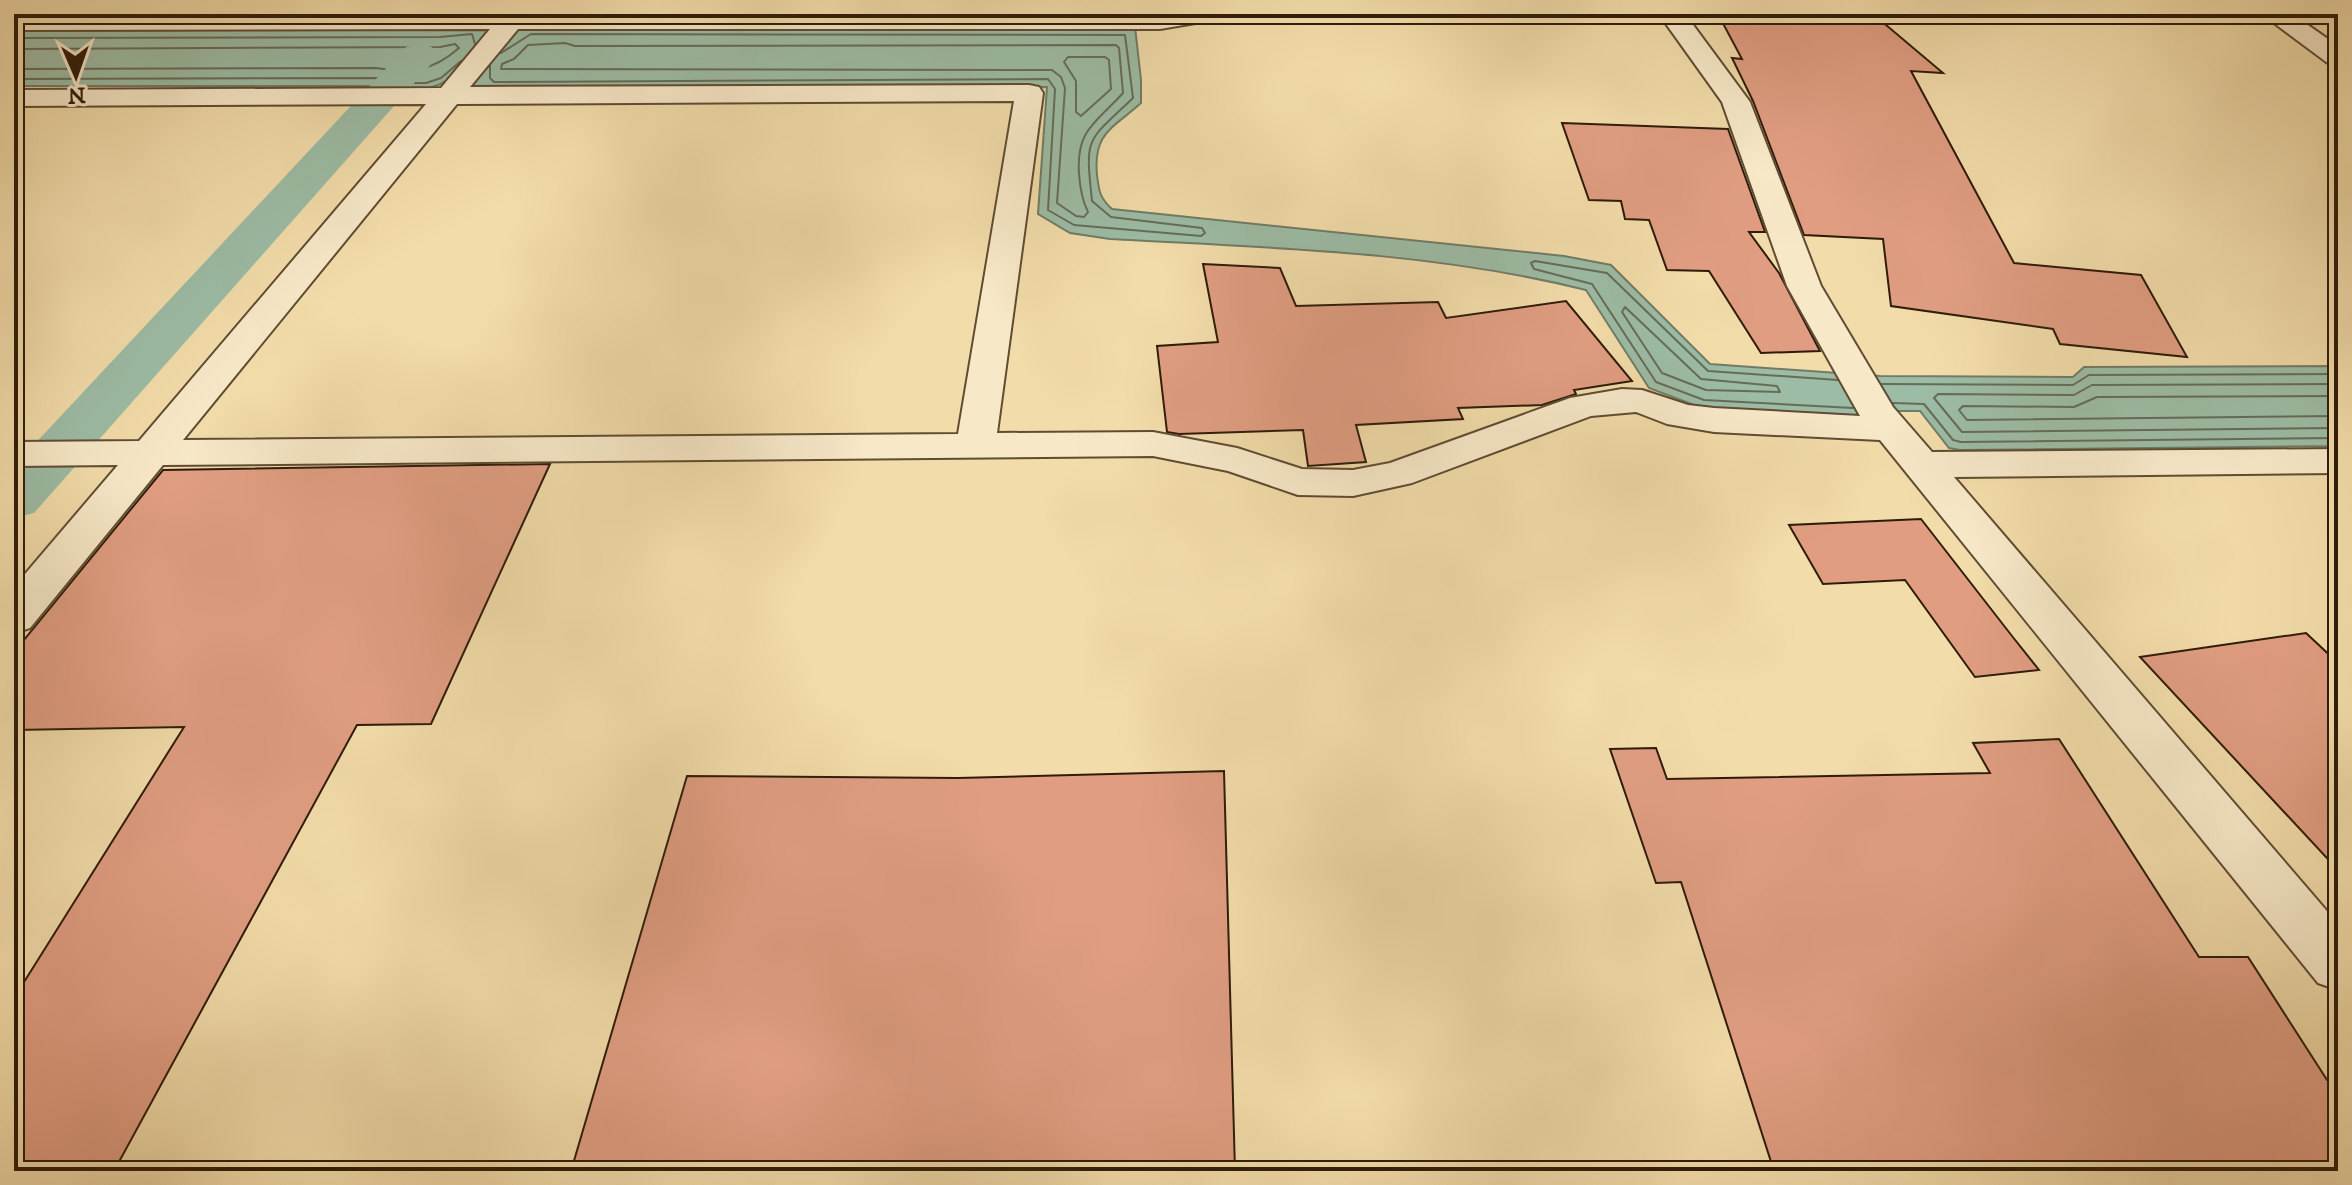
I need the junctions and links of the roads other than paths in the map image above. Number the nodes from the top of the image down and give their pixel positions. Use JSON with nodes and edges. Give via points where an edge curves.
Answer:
{"nodes":[{"id":1,"x":1210,"y":14,"type":"edge"},
{"id":2,"x":1672,"y":14,"type":"edge"},
{"id":3,"x":2275,"y":14,"type":"edge"},
{"id":4,"x":14,"y":22,"type":"edge"},
{"id":5,"x":508,"y":24,"type":"junction"},
{"id":6,"x":2338,"y":58,"type":"edge"},
{"id":7,"x":452,"y":90,"type":"junction"},
{"id":8,"x":14,"y":98,"type":"edge"},
{"id":9,"x":1890,"y":429,"type":"junction"},
{"id":10,"x":975,"y":447,"type":"junction"},
{"id":11,"x":149,"y":453,"type":"junction"},
{"id":12,"x":14,"y":454,"type":"edge"},
{"id":13,"x":2338,"y":461,"type":"edge"},
{"id":14,"x":1922,"y":465,"type":"junction"},
{"id":15,"x":14,"y":617,"type":"edge"},
{"id":16,"x":2338,"y":965,"type":"edge"}],
"edges":[{"from":1,"to":5,"type":"street","via":[[1160,21]]},
{"from":2,"to":9,"type":"street","via":[[1736,102],[1804,286]]},
{"from":3,"to":6,"type":"street"},
{"from":4,"to":5,"type":"street"},
{"from":5,"to":7,"type":"street"},
{"from":7,"to":8,"type":"street"},
{"from":7,"to":10,"type":"street","via":[[1029,93]]},
{"from":7,"to":11,"type":"street"},
{"from":9,"to":10,"type":"street","via":[[1714,420],[1622,400],[1583,406],[1398,474],[1353,483],[1298,482],[1237,460],[1153,444]]},
{"from":9,"to":14,"type":"street"},
{"from":10,"to":11,"type":"street"},
{"from":11,"to":12,"type":"street"},
{"from":11,"to":15,"type":"street"},
{"from":13,"to":14,"type":"street"},
{"from":14,"to":16,"type":"street"}]}
